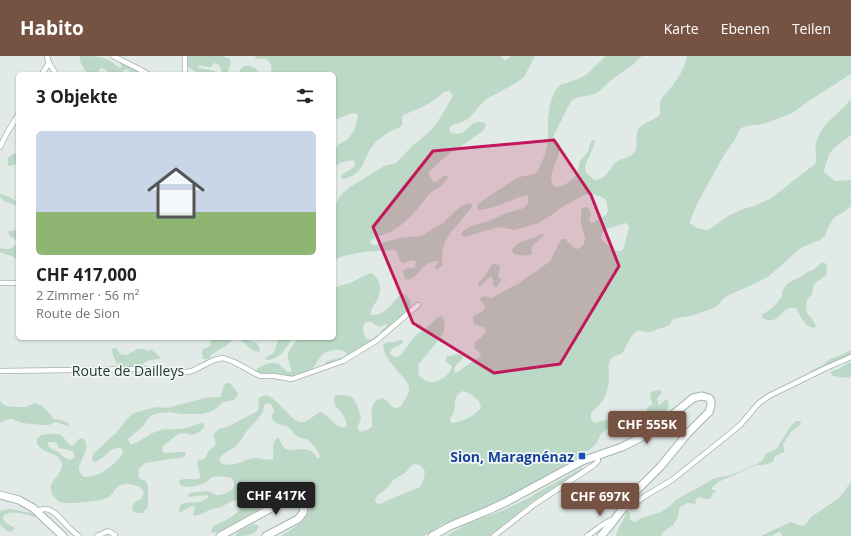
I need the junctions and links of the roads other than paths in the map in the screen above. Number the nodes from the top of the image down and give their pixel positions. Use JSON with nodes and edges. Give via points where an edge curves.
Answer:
{"nodes":[{"id":1,"x":47,"y":56,"type":"edge"},
{"id":2,"x":113,"y":56,"type":"edge"},
{"id":3,"x":185,"y":56,"type":"edge"},
{"id":4,"x":49,"y":63,"type":"junction"},
{"id":5,"x":43,"y":72,"type":"edge"},
{"id":6,"x":55,"y":72,"type":"edge"},
{"id":7,"x":145,"y":72,"type":"edge"},
{"id":8,"x":184,"y":72,"type":"edge"},
{"id":9,"x":16,"y":118,"type":"edge"},
{"id":10,"x":0,"y":147,"type":"edge"},
{"id":11,"x":0,"y":283,"type":"edge"},
{"id":12,"x":16,"y":283,"type":"edge"},
{"id":13,"x":418,"y":306,"type":"dead end"},
{"id":14,"x":851,"y":357,"type":"edge"},
{"id":15,"x":0,"y":371,"type":"edge"},
{"id":16,"x":597,"y":455,"type":"junction"},
{"id":17,"x":0,"y":494,"type":"edge"},
{"id":18,"x":624,"y":508,"type":"junction"},
{"id":19,"x":37,"y":511,"type":"junction"},
{"id":20,"x":614,"y":521,"type":"junction"},
{"id":21,"x":115,"y":535,"type":"dead end"},
{"id":22,"x":63,"y":536,"type":"edge"},
{"id":23,"x":79,"y":536,"type":"edge"},
{"id":24,"x":97,"y":536,"type":"edge"},
{"id":25,"x":220,"y":536,"type":"edge"},
{"id":26,"x":266,"y":536,"type":"edge"},
{"id":27,"x":432,"y":536,"type":"edge"},
{"id":28,"x":494,"y":536,"type":"edge"},
{"id":29,"x":587,"y":536,"type":"edge"},
{"id":30,"x":601,"y":536,"type":"edge"}],
"edges":[{"from":1,"to":4,"type":"street"},
{"from":2,"to":7,"type":"street"},
{"from":3,"to":8,"type":"street"},
{"from":4,"to":5,"type":"street"},
{"from":4,"to":6,"type":"street"},
{"from":9,"to":10,"type":"street"},
{"from":11,"to":12,"type":"street"},
{"from":13,"to":15,"type":"street","name":"Route de Dailleys","via":[[376,341],[343,361],[292,379],[260,376],[223,358],[181,373],[141,369]]},
{"from":14,"to":18,"type":"street","via":[[769,396],[733,431],[672,480],[631,507]]},
{"from":16,"to":18,"type":"main road","via":[[643,437],[693,398],[703,396],[710,401],[709,412],[636,491]]},
{"from":16,"to":27,"type":"main road","via":[[506,502]]},
{"from":16,"to":28,"type":"street","via":[[598,461],[594,466],[535,504]]},
{"from":17,"to":19,"type":"main road","via":[[20,500]]},
{"from":18,"to":20,"type":"main road"},
{"from":19,"to":22,"type":"main road"},
{"from":19,"to":23,"type":"street","via":[[46,509],[53,512]]},
{"from":20,"to":29,"type":"street","via":[[608,521]]},
{"from":20,"to":30,"type":"main road"},
{"from":21,"to":24,"type":"street","via":[[108,531]]},
{"from":25,"to":26,"type":"main road","via":[[284,501],[301,501],[304,506],[301,516]]}]}
